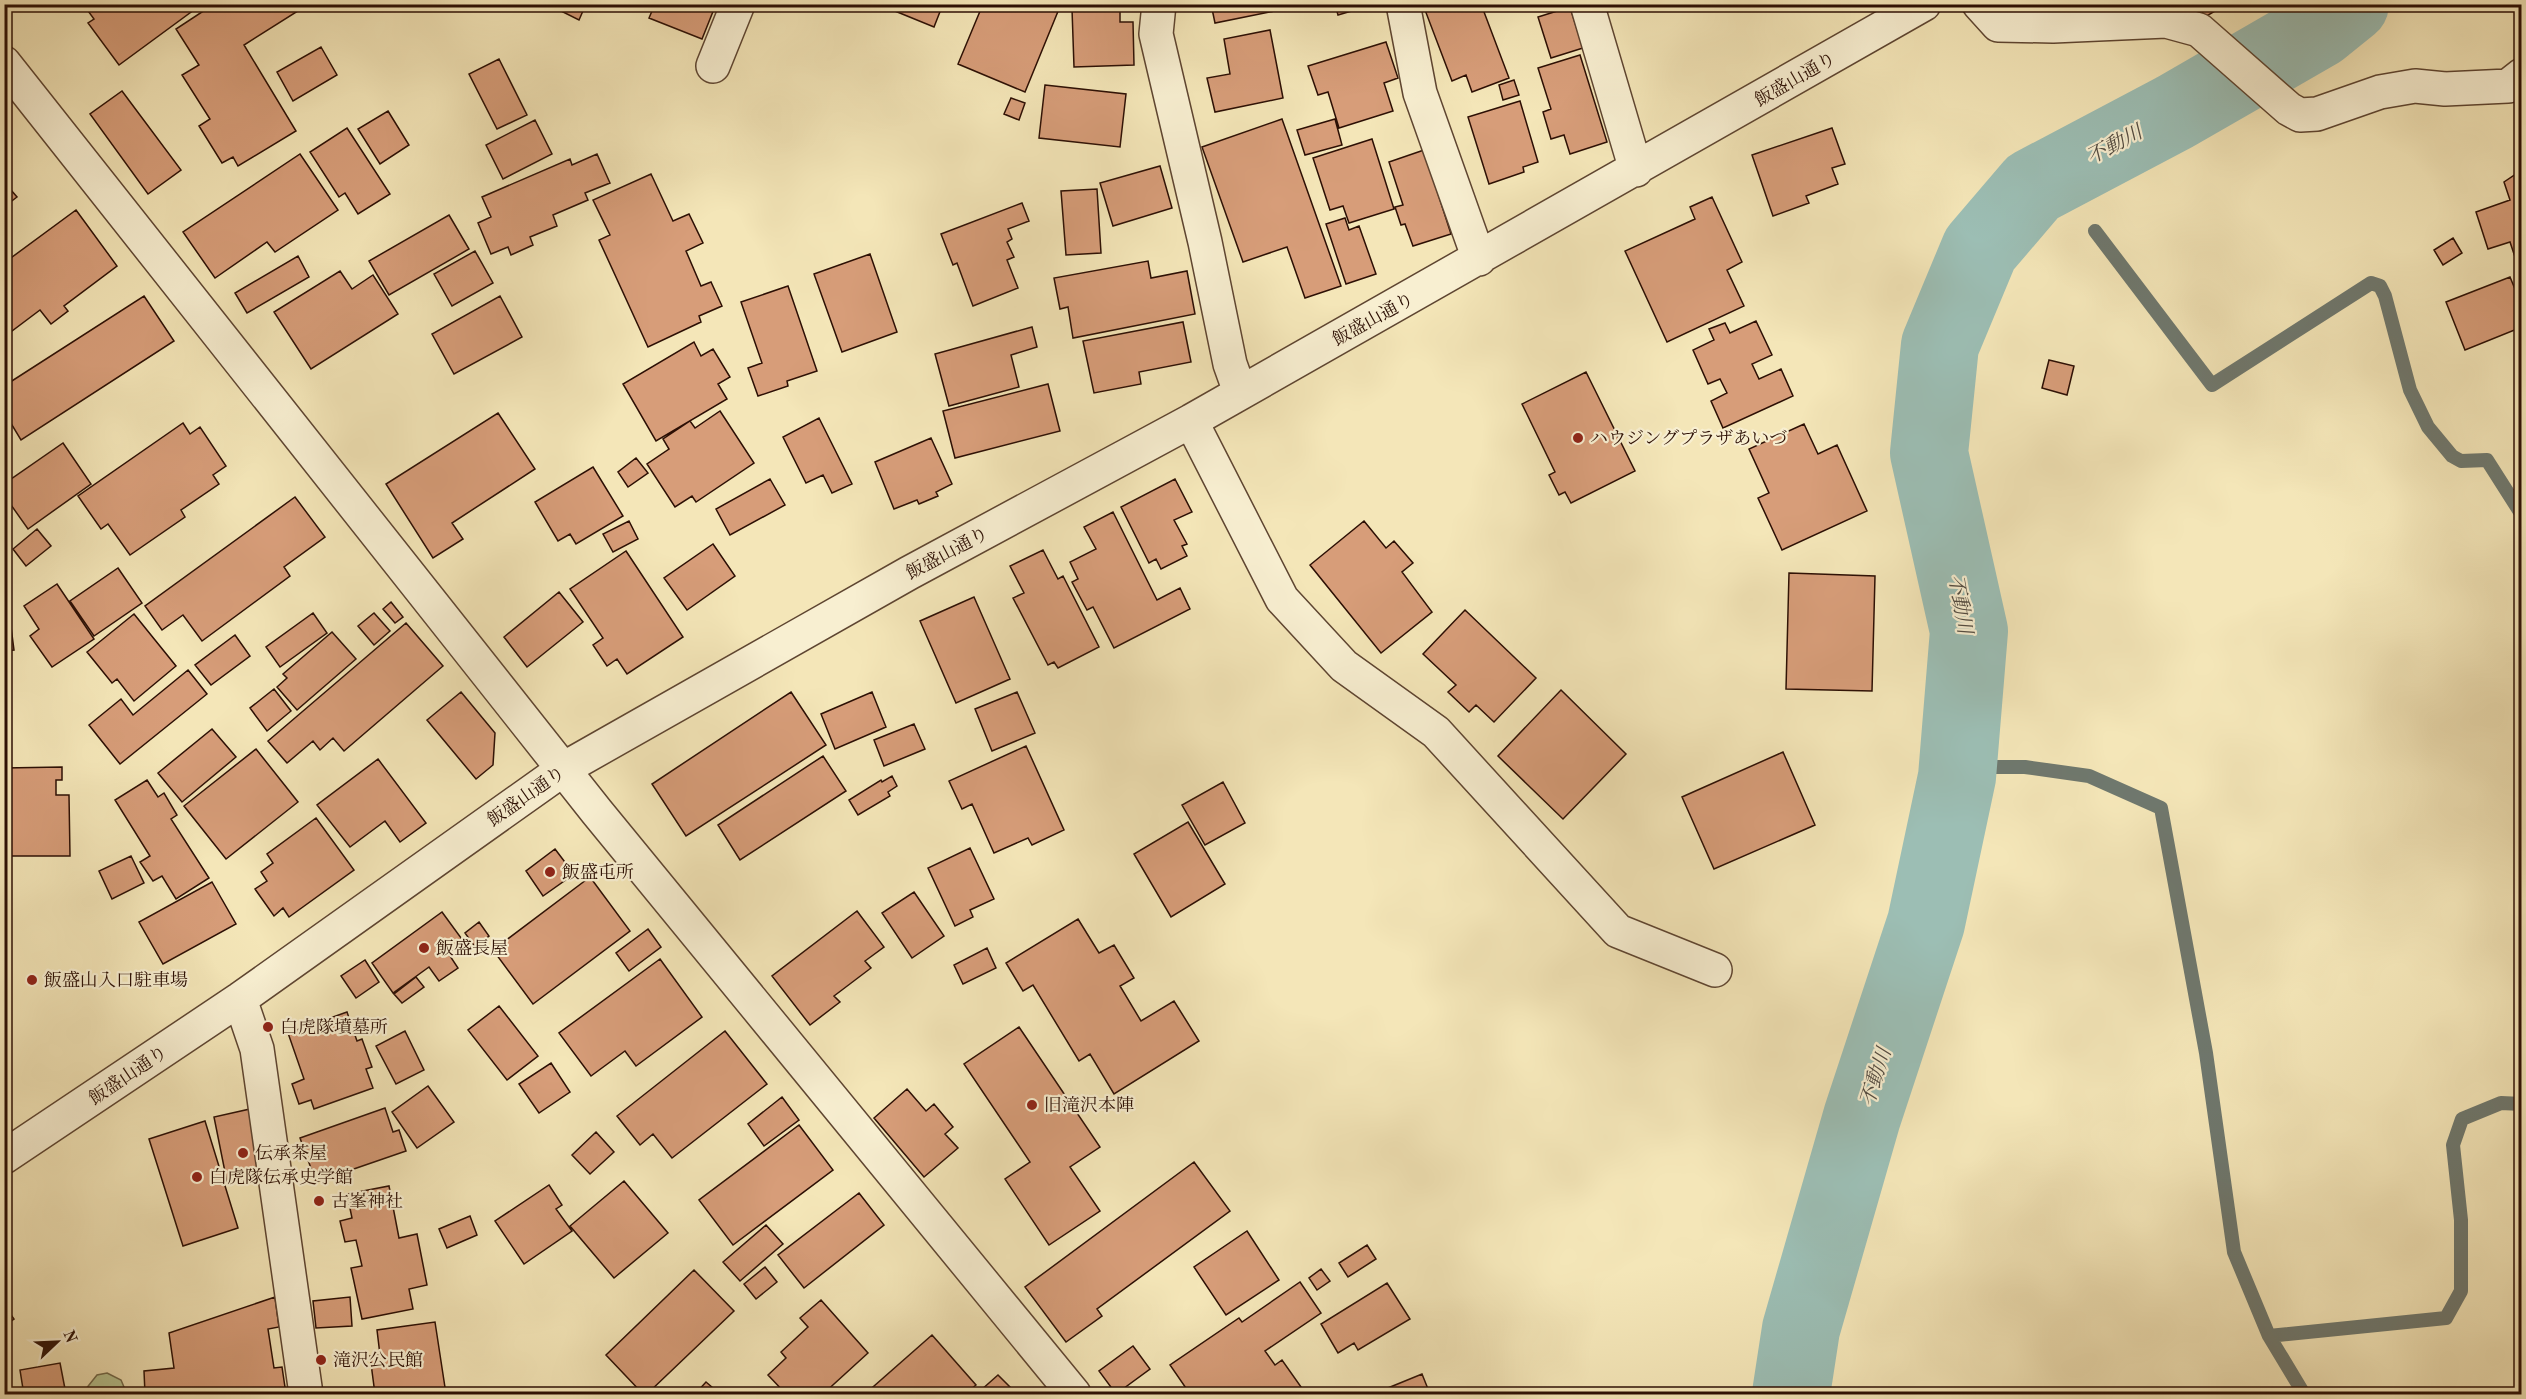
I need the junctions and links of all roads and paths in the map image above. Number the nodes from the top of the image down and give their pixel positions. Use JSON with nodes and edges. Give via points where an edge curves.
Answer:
{"nodes":[{"id":1,"x":738,"y":4,"type":"edge"},
{"id":2,"x":1159,"y":4,"type":"edge"},
{"id":3,"x":1403,"y":4,"type":"edge"},
{"id":4,"x":1587,"y":4,"type":"edge"},
{"id":5,"x":1924,"y":4,"type":"edge"},
{"id":6,"x":1979,"y":4,"type":"edge"},
{"id":7,"x":4,"y":63,"type":"edge"},
{"id":8,"x":713,"y":66,"type":"dead end"},
{"id":9,"x":2522,"y":75,"type":"edge"},
{"id":10,"x":1636,"y":170,"type":"junction"},
{"id":11,"x":1479,"y":260,"type":"junction"},
{"id":12,"x":1240,"y":392,"type":"junction"},
{"id":13,"x":1191,"y":421,"type":"junction"},
{"id":14,"x":565,"y":768,"type":"junction"},
{"id":15,"x":1714,"y":970,"type":"dead end"},
{"id":16,"x":240,"y":999,"type":"junction"},
{"id":17,"x":4,"y":1157,"type":"edge"},
{"id":18,"x":306,"y":1395,"type":"edge"},
{"id":19,"x":1074,"y":1395,"type":"edge"}],
"edges":[{"from":1,"to":8,"type":"street"},
{"from":2,"to":12,"type":"street","via":[[1156,34],[1230,364]]},
{"from":3,"to":11,"type":"street","via":[[1420,93]]},
{"from":4,"to":10,"type":"street"},
{"from":5,"to":10,"type":"street","name":"飯盛山通り"},
{"from":6,"to":9,"type":"street","via":[[1998,25],[2166,21],[2199,30],[2300,115],[2317,114],[2380,92],[2415,86],[2508,86]]},
{"from":7,"to":14,"type":"street"},
{"from":10,"to":11,"type":"street","name":"飯盛山通り"},
{"from":11,"to":12,"type":"street","name":"飯盛山通り"},
{"from":12,"to":13,"type":"street","name":"飯盛山通り"},
{"from":13,"to":14,"type":"street","name":"飯盛山通り","via":[[909,573]]},
{"from":13,"to":15,"type":"street","via":[[1282,599],[1344,666],[1436,732],[1618,931]]},
{"from":14,"to":16,"type":"street","name":"飯盛山通り"},
{"from":14,"to":19,"type":"street","via":[[703,943]]},
{"from":16,"to":17,"type":"street","name":"飯盛山通り"},
{"from":16,"to":18,"type":"street","via":[[257,1049]]}]}
